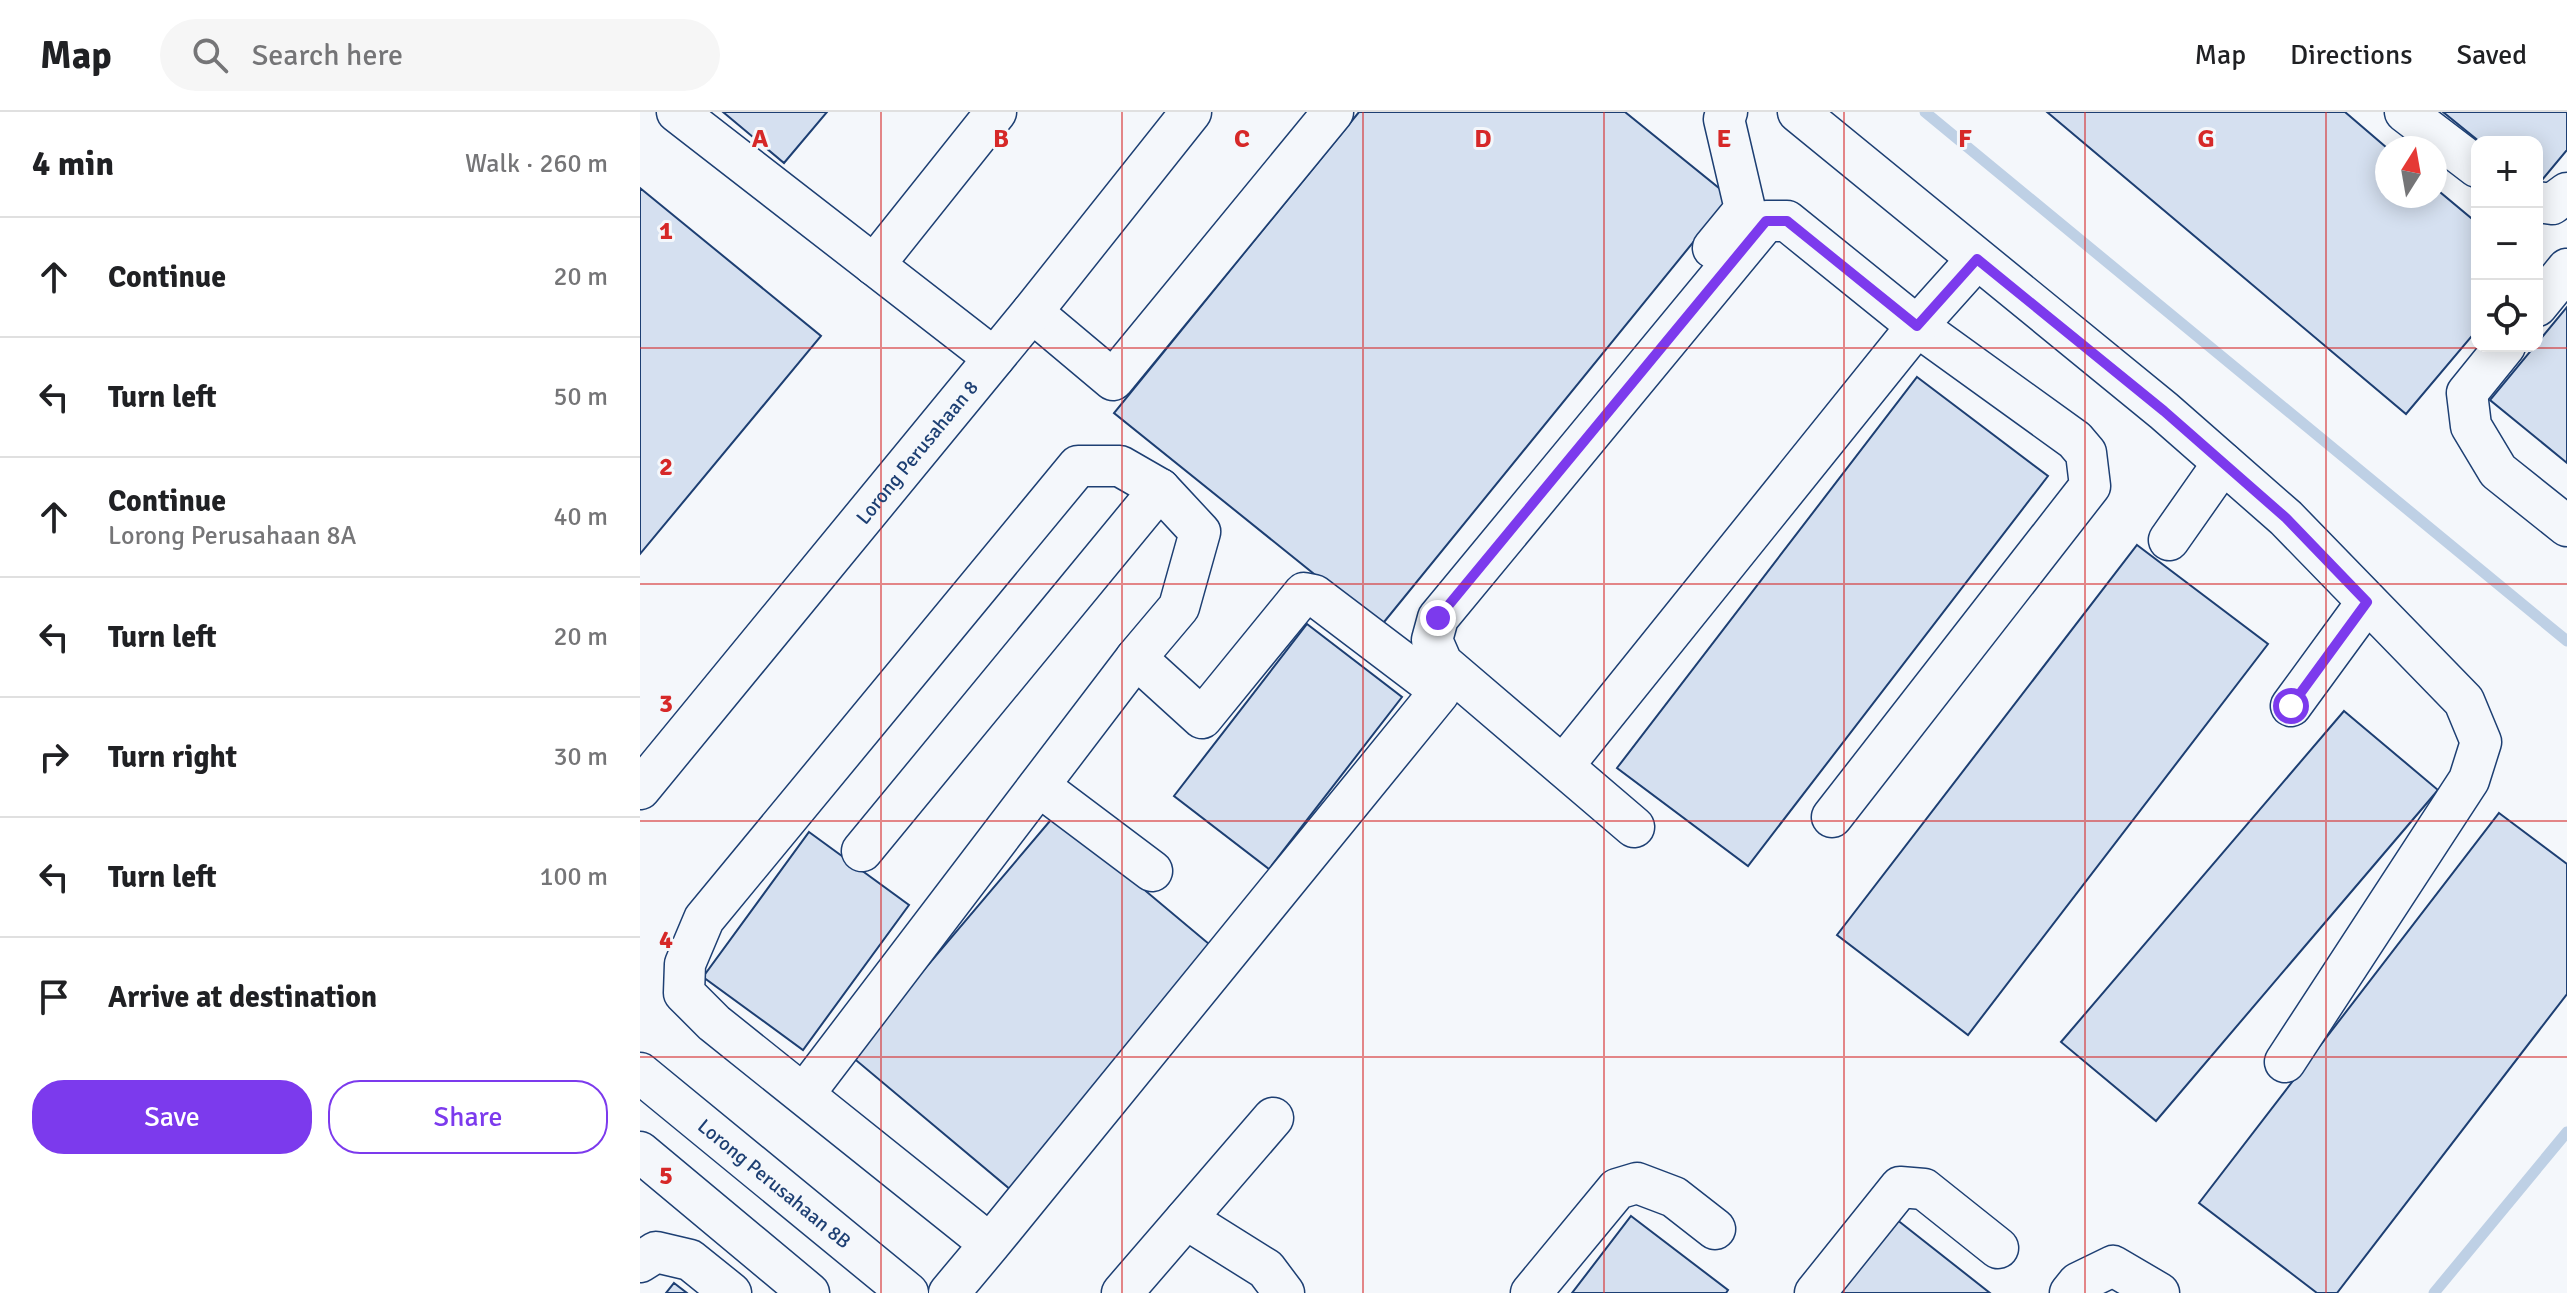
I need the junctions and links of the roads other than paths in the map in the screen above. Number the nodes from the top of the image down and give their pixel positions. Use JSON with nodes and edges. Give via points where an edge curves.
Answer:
{"nodes":[{"id":1,"x":677,"y":112,"type":"edge"},
{"id":2,"x":996,"y":112,"type":"edge"},
{"id":3,"x":1191,"y":112,"type":"edge"},
{"id":4,"x":1333,"y":112,"type":"edge"},
{"id":5,"x":1798,"y":112,"type":"edge"},
{"id":6,"x":2405,"y":112,"type":"edge"},
{"id":7,"x":1714,"y":114,"type":"edge"},
{"id":8,"x":2471,"y":162,"type":"edge"},
{"id":9,"x":2567,"y":193,"type":"edge"},
{"id":10,"x":2543,"y":203,"type":"edge"},
{"id":11,"x":1977,"y":259,"type":"junction"},
{"id":12,"x":874,"y":265,"type":"junction"},
{"id":13,"x":2567,"y":269,"type":"edge"},
{"id":14,"x":2543,"y":299,"type":"edge"},
{"id":15,"x":1032,"y":312,"type":"junction"},
{"id":16,"x":1917,"y":326,"type":"junction"},
{"id":17,"x":2500,"y":352,"type":"edge"},
{"id":18,"x":1623,"y":356,"type":"dead end"},
{"id":19,"x":994,"y":358,"type":"junction"},
{"id":20,"x":2223,"y":463,"type":"junction"},
{"id":21,"x":1160,"y":489,"type":"junction"},
{"id":22,"x":2567,"y":526,"type":"edge"},
{"id":23,"x":2169,"y":540,"type":"dead end"},
{"id":24,"x":2367,"y":602,"type":"junction"},
{"id":25,"x":1136,"y":658,"type":"junction"},
{"id":26,"x":2291,"y":706,"type":"dead end"},
{"id":27,"x":1563,"y":766,"type":"junction"},
{"id":28,"x":1039,"y":786,"type":"junction"},
{"id":29,"x":640,"y":789,"type":"edge"},
{"id":30,"x":1832,"y":817,"type":"dead end"},
{"id":31,"x":1634,"y":827,"type":"dead end"},
{"id":32,"x":862,"y":851,"type":"dead end"},
{"id":33,"x":1152,"y":871,"type":"dead end"},
{"id":34,"x":2285,"y":1062,"type":"dead end"},
{"id":35,"x":643,"y":1082,"type":"edge"},
{"id":36,"x":804,"y":1094,"type":"junction"},
{"id":37,"x":1273,"y":1118,"type":"dead end"},
{"id":38,"x":640,"y":1152,"type":"edge"},
{"id":39,"x":1186,"y":1219,"type":"junction"},
{"id":40,"x":1715,"y":1229,"type":"dead end"},
{"id":41,"x":990,"y":1244,"type":"junction"},
{"id":42,"x":1998,"y":1248,"type":"dead end"},
{"id":43,"x":640,"y":1262,"type":"edge"},
{"id":44,"x":731,"y":1293,"type":"edge"},
{"id":45,"x":809,"y":1293,"type":"edge"},
{"id":46,"x":908,"y":1293,"type":"edge"},
{"id":47,"x":949,"y":1293,"type":"edge"},
{"id":48,"x":1122,"y":1293,"type":"edge"},
{"id":49,"x":1284,"y":1293,"type":"edge"},
{"id":50,"x":1531,"y":1293,"type":"edge"},
{"id":51,"x":1815,"y":1293,"type":"edge"},
{"id":52,"x":2070,"y":1293,"type":"edge"},
{"id":53,"x":2159,"y":1293,"type":"edge"}],
"edges":[{"from":1,"to":12,"type":"street"},
{"from":2,"to":12,"type":"street"},
{"from":3,"to":15,"type":"street","name":"Lorong Perusahaan 8"},
{"from":4,"to":15,"type":"street","via":[[1113,380]]},
{"from":5,"to":11,"type":"street"},
{"from":6,"to":8,"type":"street"},
{"from":7,"to":18,"type":"street","via":[[1745,209]]},
{"from":9,"to":10,"type":"street","via":[[2552,204]]},
{"from":11,"to":16,"type":"street"},
{"from":11,"to":20,"type":"street"},
{"from":12,"to":19,"type":"street"},
{"from":13,"to":14,"type":"street"},
{"from":15,"to":19,"type":"street","name":"Lorong Perusahaan 8"},
{"from":16,"to":27,"type":"street"},
{"from":16,"to":27,"type":"street","via":[[1787,221],[1766,221],[1438,618],[1432,640],[1442,663]]},
{"from":16,"to":30,"type":"street","via":[[2075,440],[2086,453],[2090,486]]},
{"from":17,"to":22,"type":"street","via":[[2467,393],[2471,426],[2498,471]]},
{"from":19,"to":29,"type":"street","name":"Lorong Perusahaan 8"},
{"from":20,"to":23,"type":"street"},
{"from":20,"to":24,"type":"street","via":[[2286,518]]},
{"from":21,"to":25,"type":"street","via":[[1200,532],[1179,607]]},
{"from":21,"to":32,"type":"street"},
{"from":21,"to":36,"type":"street","via":[[1120,466],[1078,466],[704,919],[685,964],[684,993]]},
{"from":24,"to":26,"type":"street"},
{"from":24,"to":34,"type":"street","via":[[2464,701],[2481,742],[2469,780]]},
{"from":25,"to":28,"type":"street"},
{"from":25,"to":41,"type":"street","via":[[1202,718],[1304,593],[1314,595],[1439,693]]},
{"from":27,"to":31,"type":"street"},
{"from":28,"to":33,"type":"street"},
{"from":28,"to":36,"type":"street"},
{"from":35,"to":46,"type":"street","name":"Lorong Perusahaan 8B"},
{"from":36,"to":41,"type":"street"},
{"from":37,"to":39,"type":"street"},
{"from":38,"to":45,"type":"street"},
{"from":39,"to":48,"type":"street"},
{"from":39,"to":49,"type":"street","via":[[1266,1269]]},
{"from":40,"to":50,"type":"street","via":[[1674,1197],[1637,1183],[1617,1189]]},
{"from":41,"to":47,"type":"street"},
{"from":42,"to":51,"type":"street","via":[[1924,1189],[1900,1187]]},
{"from":43,"to":44,"type":"street","via":[[656,1252],[690,1260]]},
{"from":52,"to":53,"type":"street","via":[[2078,1283],[2113,1266]]}]}
